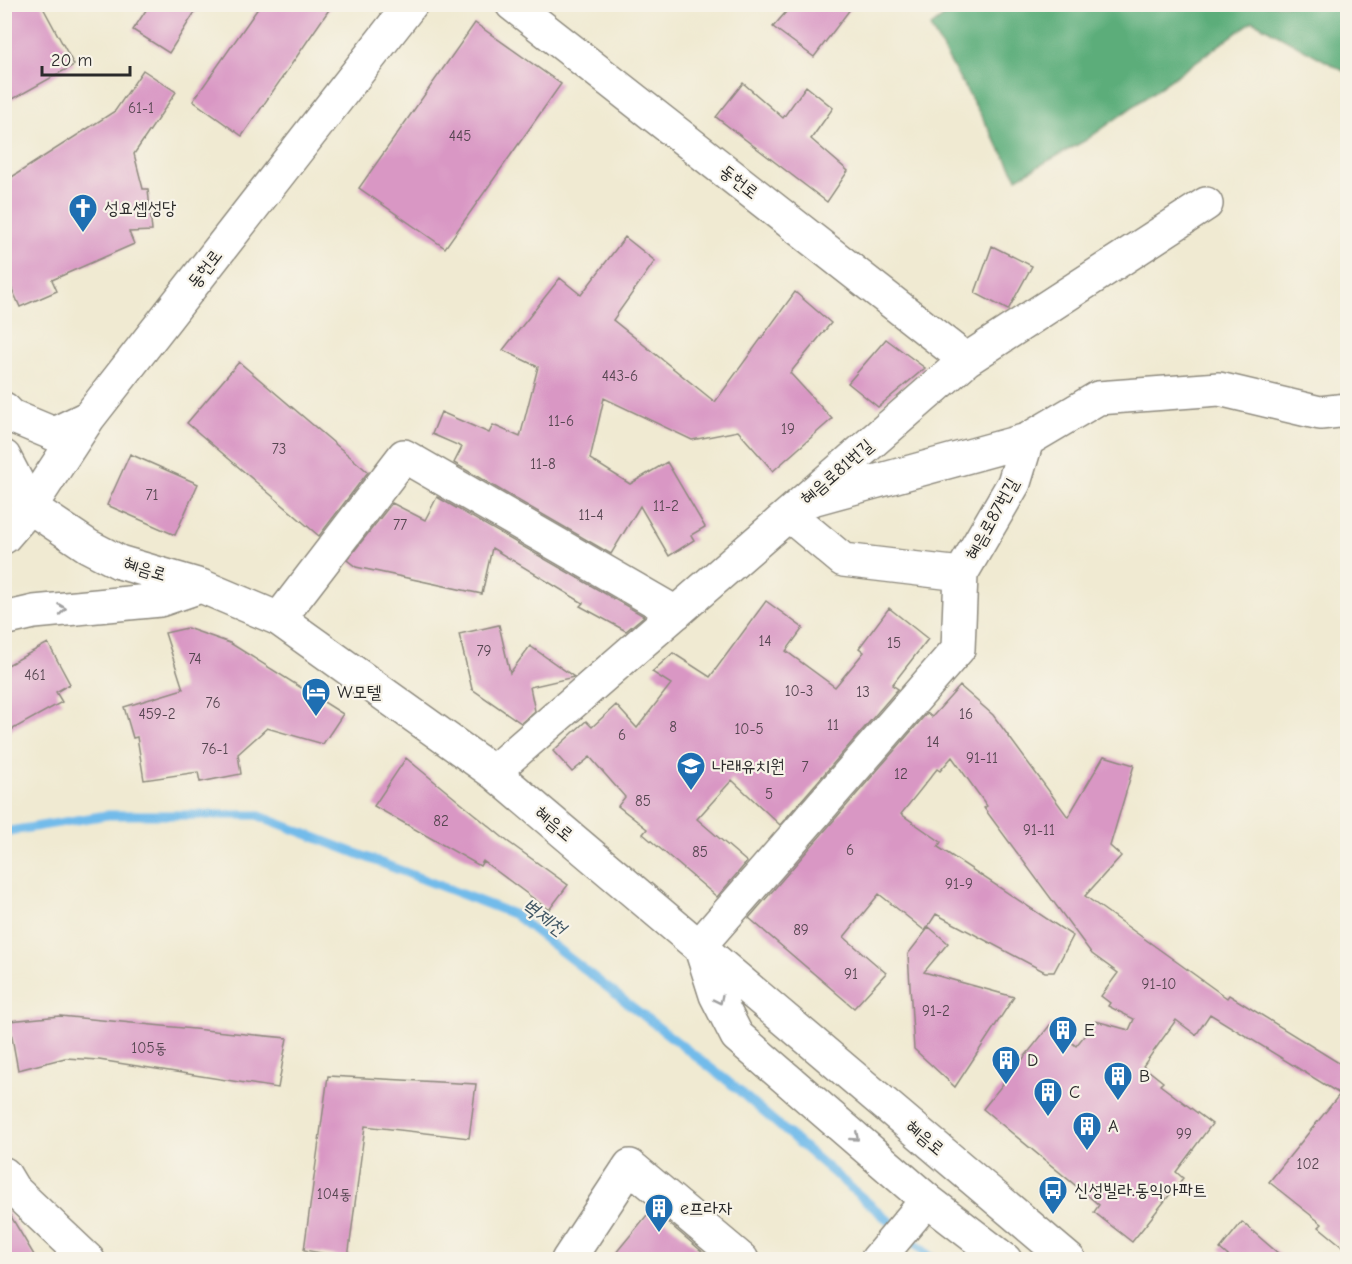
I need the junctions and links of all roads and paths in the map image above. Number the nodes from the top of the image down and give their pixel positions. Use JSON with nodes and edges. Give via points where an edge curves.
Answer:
{"nodes":[{"id":1,"x":411,"y":4,"type":"edge"},
{"id":2,"x":512,"y":4,"type":"edge"},
{"id":3,"x":1206,"y":204,"type":"dead end"},
{"id":4,"x":966,"y":360,"type":"junction"},
{"id":5,"x":4,"y":409,"type":"edge"},
{"id":6,"x":1347,"y":410,"type":"edge"},
{"id":7,"x":89,"y":417,"type":"junction"},
{"id":8,"x":1027,"y":440,"type":"junction"},
{"id":9,"x":4,"y":457,"type":"edge"},
{"id":10,"x":30,"y":507,"type":"junction"},
{"id":11,"x":797,"y":508,"type":"junction"},
{"id":12,"x":4,"y":537,"type":"edge"},
{"id":13,"x":961,"y":574,"type":"junction"},
{"id":14,"x":201,"y":586,"type":"junction"},
{"id":15,"x":676,"y":613,"type":"junction"},
{"id":16,"x":4,"y":619,"type":"edge"},
{"id":17,"x":279,"y":619,"type":"junction"},
{"id":18,"x":493,"y":772,"type":"junction"},
{"id":19,"x":700,"y":945,"type":"junction"},
{"id":20,"x":4,"y":1174,"type":"edge"},
{"id":21,"x":921,"y":1208,"type":"junction"},
{"id":22,"x":88,"y":1260,"type":"edge"},
{"id":23,"x":568,"y":1260,"type":"edge"},
{"id":24,"x":742,"y":1260,"type":"edge"},
{"id":25,"x":877,"y":1260,"type":"edge"},
{"id":26,"x":1005,"y":1260,"type":"edge"},
{"id":27,"x":1069,"y":1260,"type":"edge"}],
"edges":[{"from":1,"to":7,"type":"street","name":"동헌로"},
{"from":2,"to":4,"type":"street","name":"동헌로"},
{"from":3,"to":4,"type":"street","name":"혜음로81번길"},
{"from":4,"to":11,"type":"street","name":"혜음로81번길"},
{"from":5,"to":7,"type":"street","via":[[11,416],[54,434]]},
{"from":6,"to":8,"type":"street","via":[[1320,413],[1219,389],[1098,398]]},
{"from":7,"to":10,"type":"street","name":"동헌로"},
{"from":8,"to":11,"type":"street"},
{"from":8,"to":13,"type":"street","name":"혜음로87번길","via":[[1014,483]]},
{"from":9,"to":10,"type":"street","name":"혜음로"},
{"from":10,"to":12,"type":"street","name":"동헌로"},
{"from":10,"to":14,"type":"street","name":"혜음로","via":[[119,562]]},
{"from":11,"to":13,"type":"street","via":[[843,560]]},
{"from":11,"to":15,"type":"street","name":"혜음로81번길"},
{"from":13,"to":19,"type":"street","name":"혜음로87번길","via":[[958,649]]},
{"from":16,"to":14,"type":"street","one_way":true,"via":[[160,600]]},
{"from":14,"to":17,"type":"street","name":"혜음로"},
{"from":15,"to":17,"type":"street","via":[[404,456]]},
{"from":15,"to":18,"type":"street","name":"혜음로81번길"},
{"from":17,"to":18,"type":"street","name":"혜음로"},
{"from":18,"to":19,"type":"street","name":"혜음로"},
{"from":19,"to":21,"type":"street","one_way":true,"via":[[716,995],[737,1036]]},
{"from":19,"to":27,"type":"street","name":"혜음로"},
{"from":20,"to":22,"type":"street","via":[[13,1188]]},
{"from":21,"to":25,"type":"street"},
{"from":21,"to":26,"type":"street"},
{"from":23,"to":24,"type":"street","via":[[630,1166]]}]}
